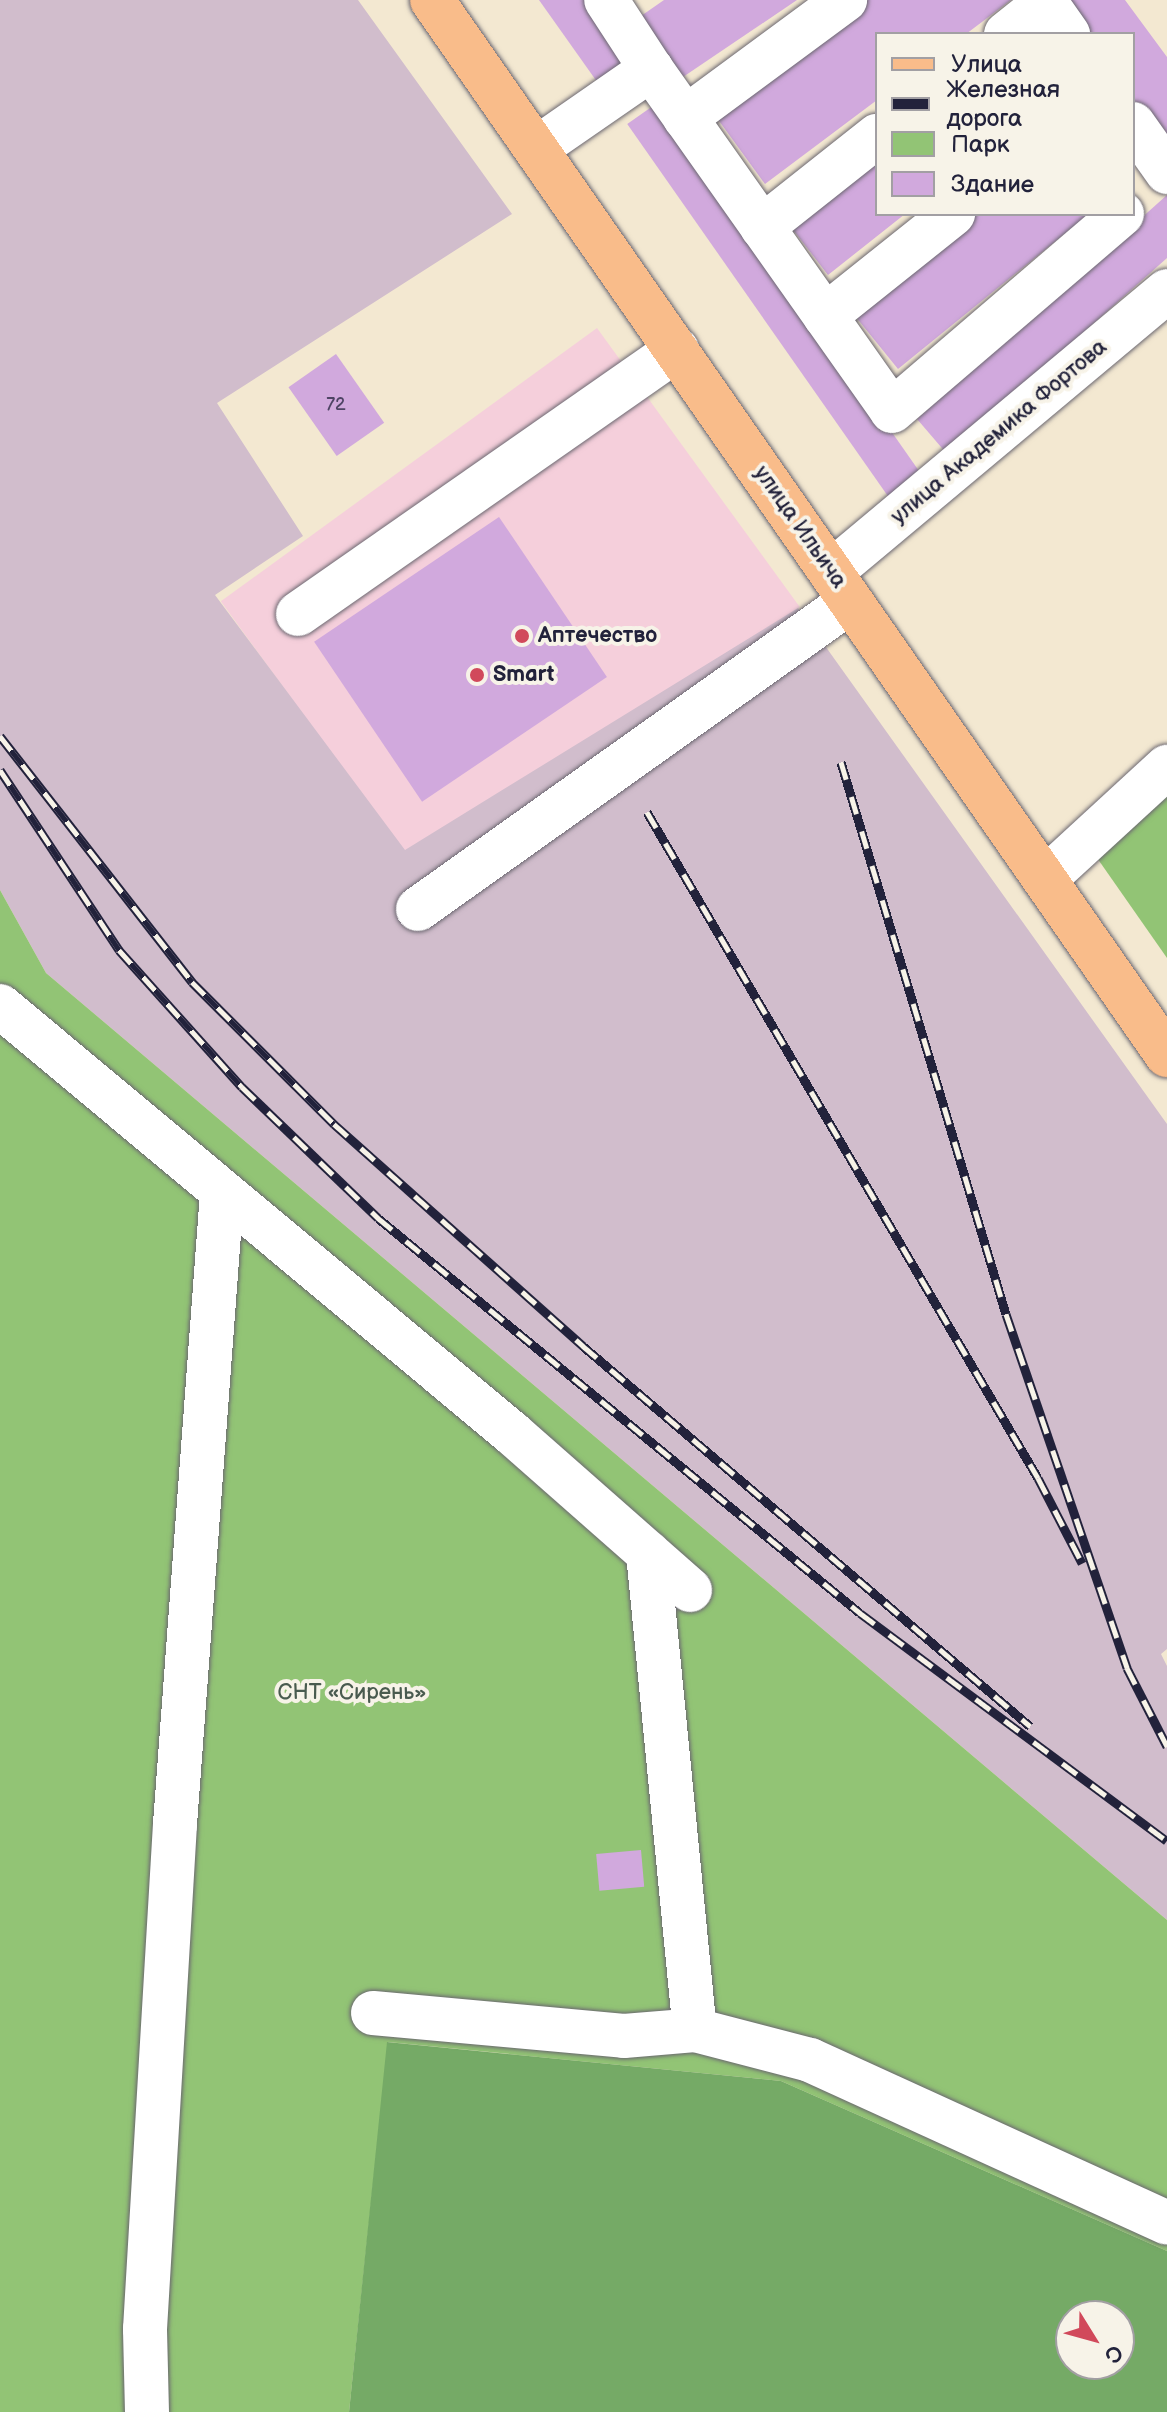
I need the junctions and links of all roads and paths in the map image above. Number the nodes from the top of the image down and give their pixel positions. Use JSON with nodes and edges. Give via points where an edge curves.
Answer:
{"nodes":[{"id":1,"x":432,"y":0,"type":"edge"},
{"id":2,"x":845,"y":0,"type":"edge"},
{"id":3,"x":622,"y":6,"type":"edge"},
{"id":4,"x":1053,"y":12,"type":"edge"},
{"id":5,"x":1010,"y":32,"type":"edge"},
{"id":6,"x":651,"y":69,"type":"junction"},
{"id":7,"x":685,"y":118,"type":"junction"},
{"id":8,"x":1135,"y":127,"type":"edge"},
{"id":9,"x":875,"y":138,"type":"edge"},
{"id":10,"x":537,"y":148,"type":"junction"},
{"id":11,"x":1167,"y":174,"type":"edge"},
{"id":12,"x":1135,"y":203,"type":"edge"},
{"id":13,"x":950,"y":216,"type":"edge"},
{"id":14,"x":1120,"y":216,"type":"edge"},
{"id":15,"x":762,"y":227,"type":"junction"},
{"id":16,"x":1167,"y":291,"type":"edge"},
{"id":17,"x":825,"y":316,"type":"junction"},
{"id":18,"x":677,"y":350,"type":"junction"},
{"id":19,"x":841,"y":586,"type":"junction"},
{"id":20,"x":298,"y":614,"type":"dead end"},
{"id":21,"x":1167,"y":767,"type":"edge"},
{"id":22,"x":1045,"y":879,"type":"junction"},
{"id":23,"x":418,"y":909,"type":"dead end"},
{"id":24,"x":0,"y":1006,"type":"edge"},
{"id":25,"x":1167,"y":1055,"type":"edge"},
{"id":26,"x":222,"y":1193,"type":"junction"},
{"id":27,"x":648,"y":1553,"type":"junction"},
{"id":28,"x":690,"y":1590,"type":"dead end"},
{"id":29,"x":373,"y":2013,"type":"dead end"},
{"id":30,"x":695,"y":2030,"type":"junction"},
{"id":31,"x":1167,"y":2223,"type":"edge"},
{"id":32,"x":147,"y":2412,"type":"edge"}],
"edges":[{"from":1,"to":10,"type":"main road","name":"улица Ильича"},
{"from":2,"to":7,"type":"street"},
{"from":3,"to":6,"type":"street"},
{"from":4,"to":5,"type":"street"},
{"from":6,"to":7,"type":"street"},
{"from":6,"to":10,"type":"street"},
{"from":7,"to":15,"type":"street"},
{"from":8,"to":11,"type":"street"},
{"from":9,"to":15,"type":"street"},
{"from":10,"to":18,"type":"main road","name":"улица Ильича"},
{"from":11,"to":12,"type":"street"},
{"from":13,"to":17,"type":"street"},
{"from":14,"to":17,"type":"street","via":[[892,411]]},
{"from":15,"to":17,"type":"street"},
{"from":16,"to":19,"type":"street","name":"улица Академика Фортова"},
{"from":18,"to":19,"type":"main road","name":"улица Ильича"},
{"from":18,"to":20,"type":"street"},
{"from":19,"to":22,"type":"main road","name":"улица Ильича"},
{"from":19,"to":23,"type":"street","name":"улица Академика Фортова"},
{"from":21,"to":22,"type":"street"},
{"from":22,"to":25,"type":"main road","name":"улица Ильича"},
{"from":24,"to":26,"type":"street"},
{"from":26,"to":27,"type":"street"},
{"from":26,"to":32,"type":"street","via":[[173,1856],[145,2329]]},
{"from":27,"to":28,"type":"street"},
{"from":27,"to":30,"type":"street"},
{"from":29,"to":30,"type":"street","via":[[624,2036]]},
{"from":30,"to":31,"type":"street","via":[[810,2060]]}]}
